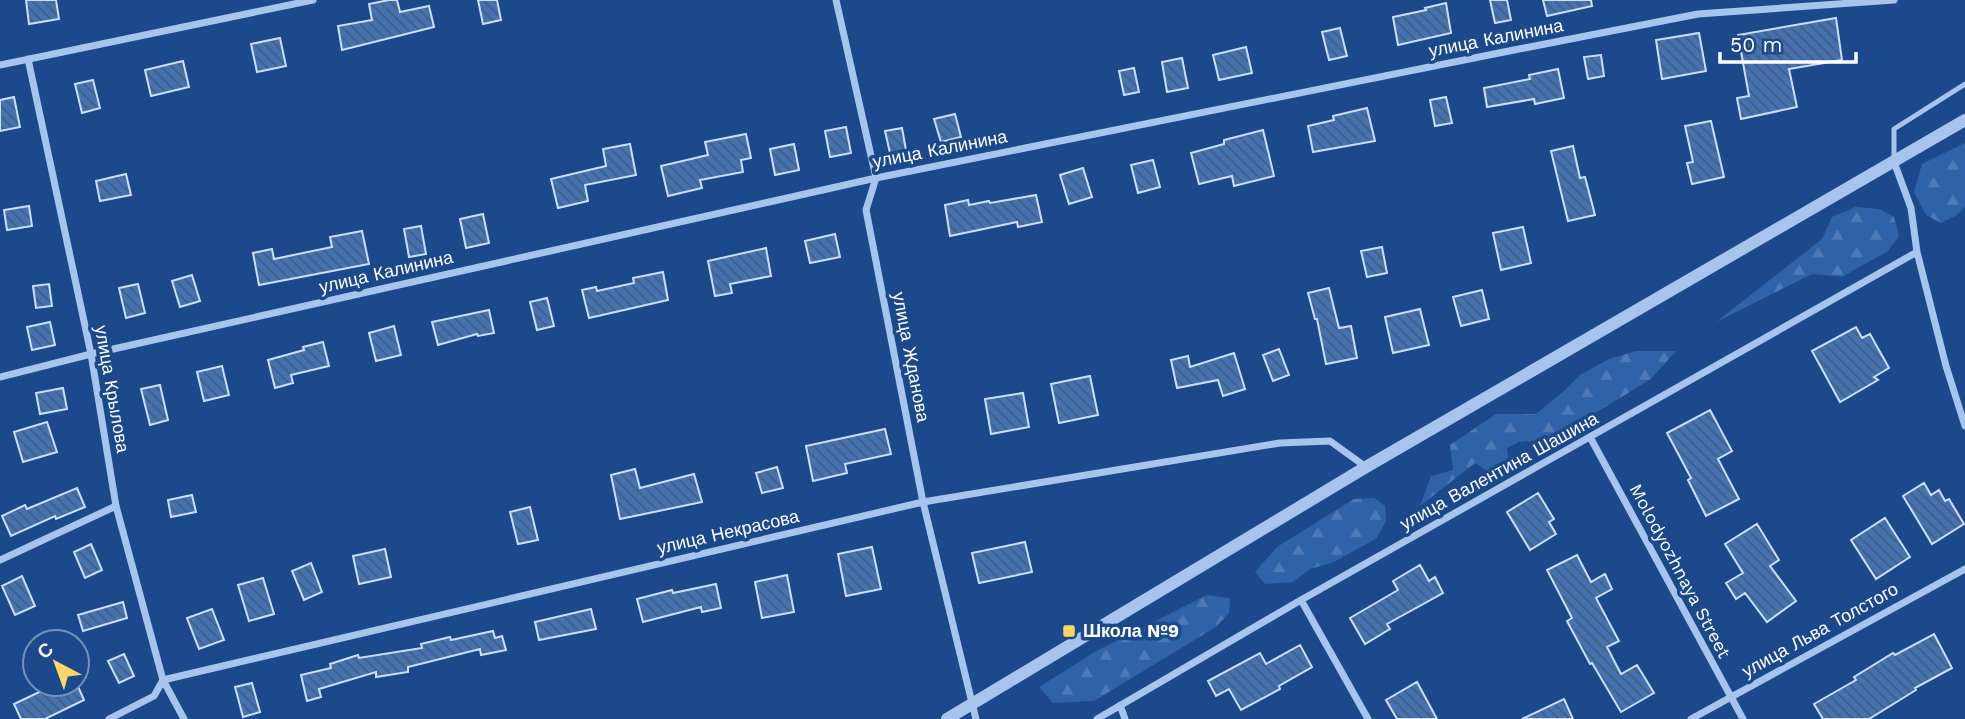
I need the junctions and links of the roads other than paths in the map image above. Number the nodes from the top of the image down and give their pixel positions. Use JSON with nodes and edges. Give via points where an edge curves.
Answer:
{"nodes":[{"id":1,"x":313,"y":0,"type":"edge"},
{"id":2,"x":836,"y":0,"type":"edge"},
{"id":3,"x":1894,"y":0,"type":"edge"},
{"id":4,"x":28,"y":59,"type":"junction"},
{"id":5,"x":0,"y":65,"type":"edge"},
{"id":6,"x":1965,"y":84,"type":"edge"},
{"id":7,"x":1965,"y":120,"type":"edge"},
{"id":8,"x":1894,"y":162,"type":"junction"},
{"id":9,"x":876,"y":178,"type":"junction"},
{"id":10,"x":1917,"y":252,"type":"junction"},
{"id":11,"x":91,"y":354,"type":"junction"},
{"id":12,"x":0,"y":377,"type":"edge"},
{"id":13,"x":1965,"y":426,"type":"edge"},
{"id":14,"x":1590,"y":438,"type":"junction"},
{"id":15,"x":1366,"y":467,"type":"junction"},
{"id":16,"x":923,"y":502,"type":"junction"},
{"id":17,"x":116,"y":506,"type":"junction"},
{"id":18,"x":0,"y":560,"type":"edge"},
{"id":19,"x":1965,"y":569,"type":"edge"},
{"id":20,"x":1301,"y":600,"type":"junction"},
{"id":21,"x":163,"y":680,"type":"junction"},
{"id":22,"x":1731,"y":697,"type":"junction"},
{"id":23,"x":972,"y":704,"type":"junction"},
{"id":24,"x":1120,"y":705,"type":"junction"},
{"id":25,"x":109,"y":719,"type":"edge"},
{"id":26,"x":184,"y":719,"type":"edge"},
{"id":27,"x":947,"y":719,"type":"edge"},
{"id":28,"x":976,"y":719,"type":"edge"},
{"id":29,"x":1097,"y":719,"type":"edge"},
{"id":30,"x":1125,"y":719,"type":"edge"},
{"id":31,"x":1368,"y":719,"type":"edge"},
{"id":32,"x":1691,"y":719,"type":"edge"},
{"id":33,"x":1743,"y":719,"type":"edge"}],
"edges":[{"from":1,"to":4,"type":"street"},
{"from":2,"to":9,"type":"street","name":"улица Жданова"},
{"from":3,"to":9,"type":"street","name":"улица Калинина","via":[[1698,14]]},
{"from":4,"to":5,"type":"street"},
{"from":4,"to":11,"type":"street","name":"улица Крылова"},
{"from":6,"to":8,"type":"lane","via":[[1894,129]]},
{"from":7,"to":8,"type":"street"},
{"from":8,"to":10,"type":"street","via":[[1911,208]]},
{"from":8,"to":15,"type":"street"},
{"from":9,"to":11,"type":"street","name":"улица Калинина"},
{"from":9,"to":16,"type":"street","name":"улица Жданова","via":[[866,210]]},
{"from":10,"to":13,"type":"street"},
{"from":10,"to":14,"type":"street","name":"улица Валентина Шашина"},
{"from":11,"to":12,"type":"street","name":"улица Калинина"},
{"from":11,"to":17,"type":"street","name":"улица Крылова"},
{"from":14,"to":20,"type":"street","name":"улица Валентина Шашина"},
{"from":14,"to":22,"type":"street","name":"Molodyozhnaya Street"},
{"from":15,"to":16,"type":"street","name":"улица Некрасова","via":[[1330,441],[1280,443]]},
{"from":15,"to":23,"type":"street"},
{"from":16,"to":21,"type":"street","name":"улица Некрасова"},
{"from":16,"to":23,"type":"street","name":"улица Жданова"},
{"from":17,"to":18,"type":"street"},
{"from":17,"to":21,"type":"street","name":"улица Крылова"},
{"from":19,"to":22,"type":"street","name":"улица Льва Толстого"},
{"from":20,"to":24,"type":"street","name":"улица Валентина Шашина"},
{"from":20,"to":31,"type":"street"},
{"from":21,"to":25,"type":"street","via":[[154,696]]},
{"from":21,"to":26,"type":"street","name":"улица Крылова"},
{"from":22,"to":32,"type":"street","name":"улица Льва Толстого"},
{"from":22,"to":33,"type":"street","name":"Molodyozhnaya Street"},
{"from":23,"to":27,"type":"street"},
{"from":23,"to":28,"type":"street","name":"улица Жданова"},
{"from":24,"to":29,"type":"street","name":"улица Валентина Шашина"},
{"from":24,"to":30,"type":"street"}]}
